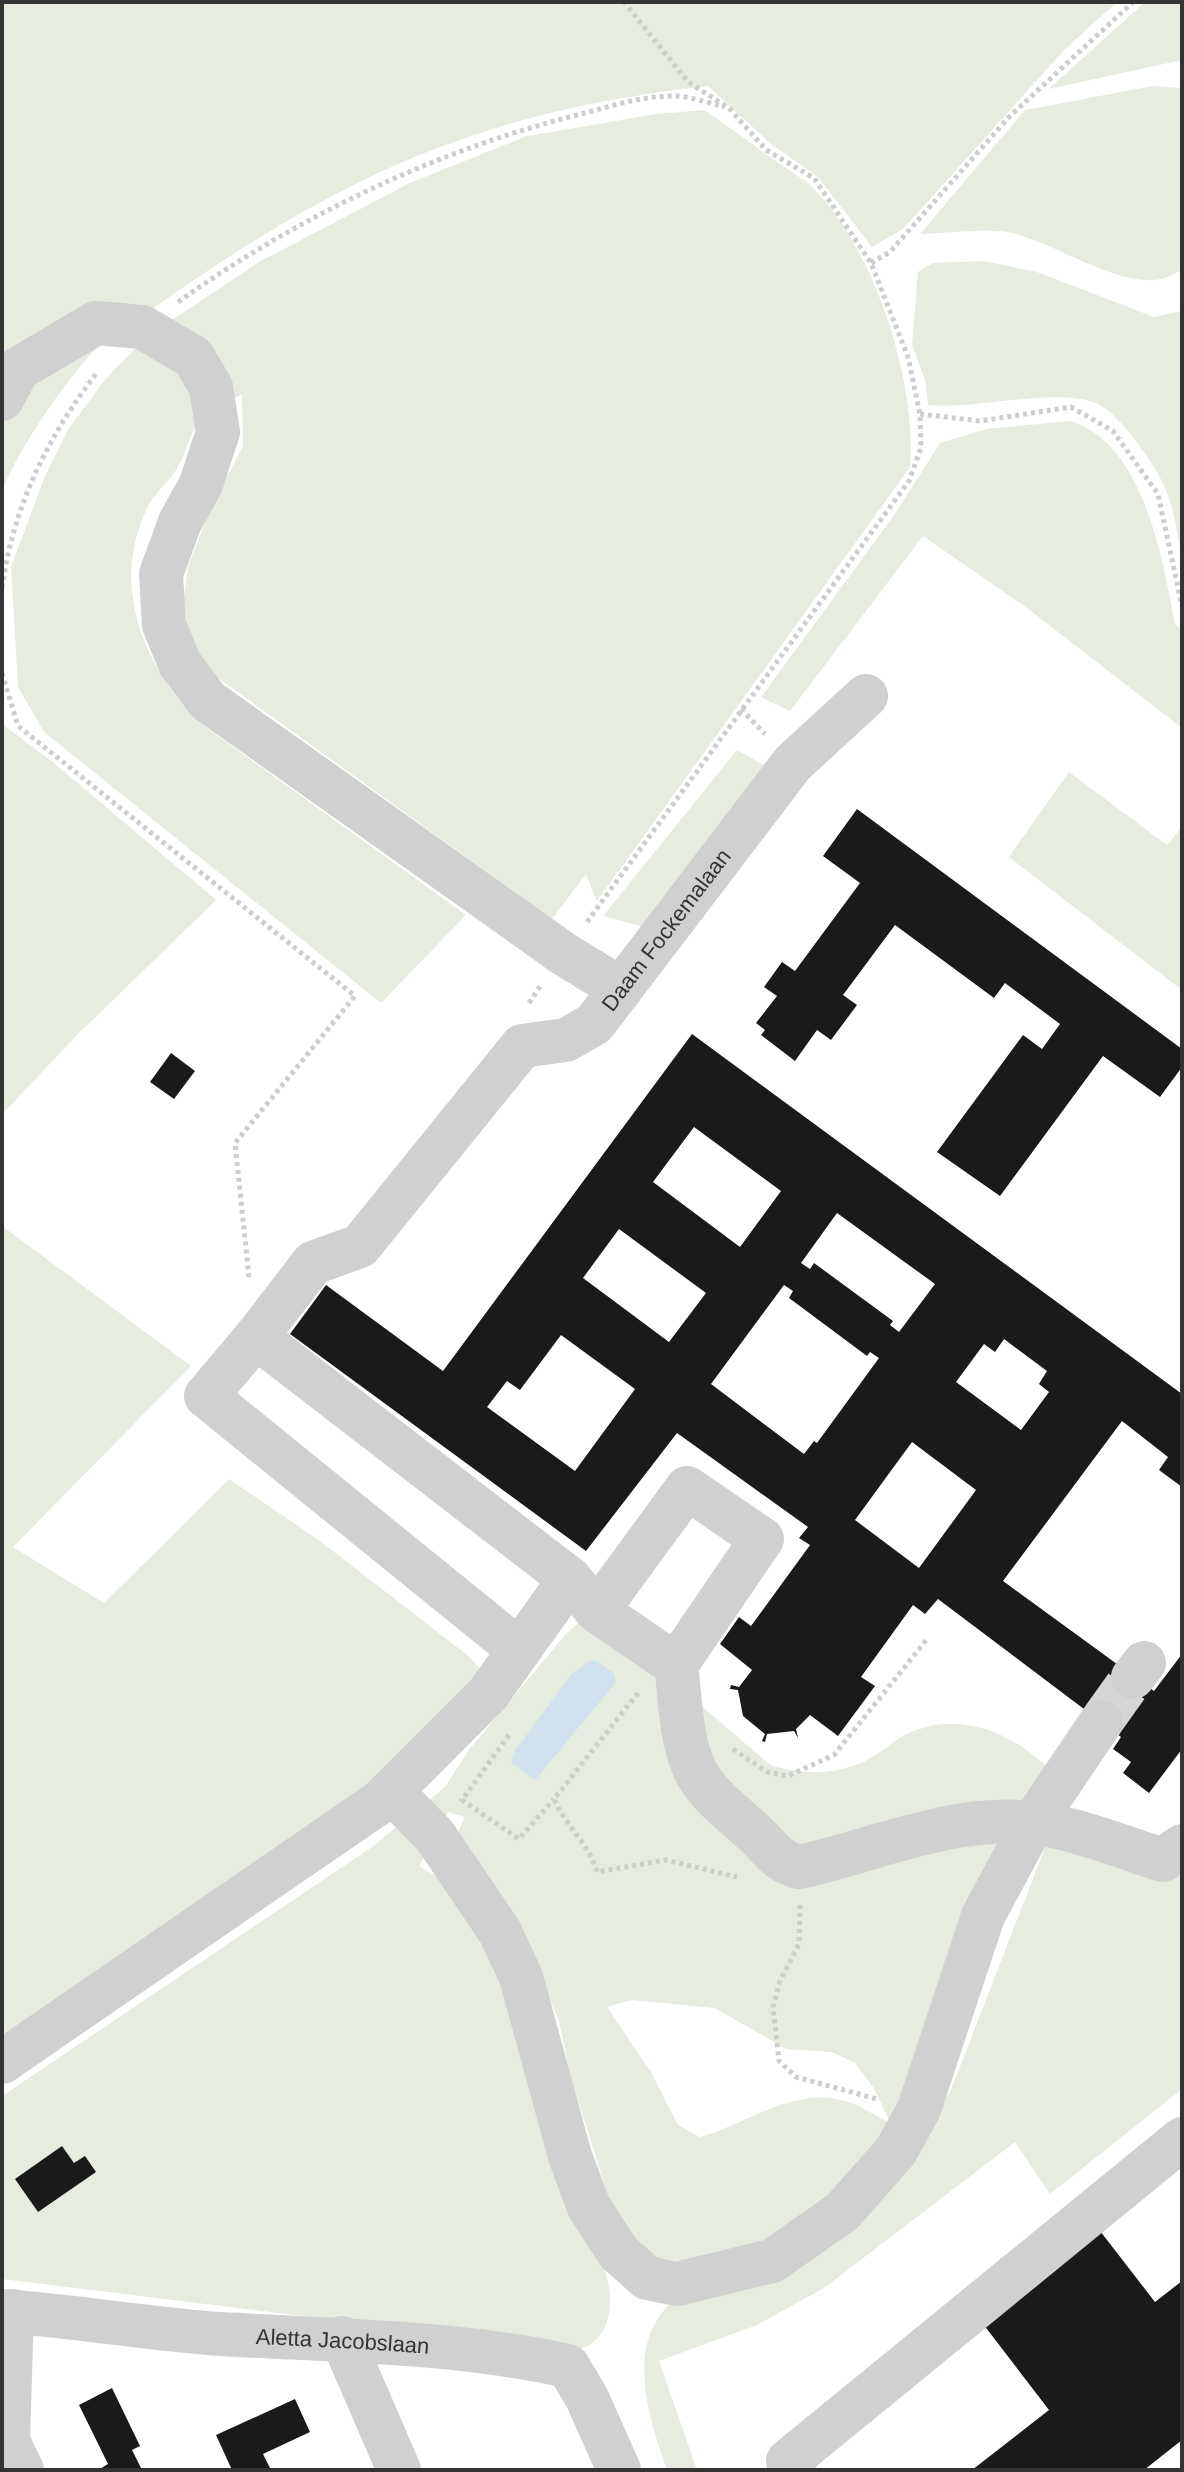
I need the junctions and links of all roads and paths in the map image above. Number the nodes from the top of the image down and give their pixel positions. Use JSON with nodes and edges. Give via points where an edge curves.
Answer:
{"nodes":[{"id":1,"x":624,"y":2,"type":"edge"},
{"id":2,"x":1133,"y":2,"type":"edge"},
{"id":3,"x":729,"y":108,"type":"junction"},
{"id":4,"x":871,"y":263,"type":"junction"},
{"id":5,"x":142,"y":327,"type":"junction"},
{"id":6,"x":98,"y":371,"type":"dead end"},
{"id":7,"x":2,"y":399,"type":"edge"},
{"id":8,"x":920,"y":414,"type":"junction"},
{"id":9,"x":2,"y":588,"type":"edge"},
{"id":10,"x":1182,"y":606,"type":"edge"},
{"id":11,"x":2,"y":673,"type":"edge"},
{"id":12,"x":866,"y":696,"type":"dead end"},
{"id":13,"x":564,"y":954,"type":"junction"},
{"id":14,"x":621,"y":989,"type":"junction"},
{"id":15,"x":522,"y":1046,"type":"junction"},
{"id":16,"x":256,"y":1337,"type":"junction"},
{"id":17,"x":584,"y":1595,"type":"junction"},
{"id":18,"x":928,"y":1638,"type":"dead end"},
{"id":19,"x":519,"y":1650,"type":"junction"},
{"id":20,"x":660,"y":1676,"type":"junction"},
{"id":21,"x":1101,"y":1722,"type":"tunnel mouth"},
{"id":22,"x":516,"y":1726,"type":"dead end"},
{"id":23,"x":723,"y":1739,"type":"dead end"},
{"id":24,"x":391,"y":1791,"type":"junction"},
{"id":25,"x":554,"y":1799,"type":"junction"},
{"id":26,"x":1033,"y":1823,"type":"junction"},
{"id":27,"x":1182,"y":1846,"type":"edge"},
{"id":28,"x":799,"y":1867,"type":"junction"},
{"id":29,"x":2,"y":2062,"type":"edge"},
{"id":30,"x":919,"y":2109,"type":"junction"},
{"id":31,"x":1182,"y":2139,"type":"edge"},
{"id":32,"x":7,"y":2311,"type":"edge"},
{"id":33,"x":342,"y":2338,"type":"junction"},
{"id":34,"x":22,"y":2470,"type":"edge"},
{"id":35,"x":399,"y":2470,"type":"edge"},
{"id":36,"x":619,"y":2470,"type":"edge"},
{"id":37,"x":794,"y":2470,"type":"edge"}],
"edges":[{"from":1,"to":3,"type":"path","via":[[688,82]]},
{"from":2,"to":4,"type":"path","via":[[1009,117],[890,252]]},
{"from":3,"to":4,"type":"path","via":[[766,150],[814,178]]},
{"from":3,"to":5,"type":"path","via":[[679,96],[649,97],[517,130],[444,156],[284,232]]},
{"from":4,"to":8,"type":"path","via":[[908,357]]},
{"from":5,"to":7,"type":"street","via":[[96,323],[18,369]]},
{"from":5,"to":13,"type":"street","via":[[193,357],[211,387],[218,432],[161,574],[164,625],[180,664],[208,701]]},
{"from":6,"to":9,"type":"path","via":[[59,421],[30,486],[8,544]]},
{"from":8,"to":10,"type":"path","via":[[980,421],[1071,407],[1113,431],[1158,494]]},
{"from":8,"to":13,"type":"path","via":[[921,448],[909,481]]},
{"from":11,"to":16,"type":"path","via":[[18,726],[355,996],[235,1143]]},
{"from":12,"to":14,"type":"street","name":"Daam Fockemalaan","via":[[793,763]]},
{"from":13,"to":14,"type":"street"},
{"from":13,"to":15,"type":"path","via":[[524,1010]]},
{"from":14,"to":15,"type":"street","name":"Daam Fockemalaan","via":[[594,1024],[575,1035]]},
{"from":15,"to":16,"type":"street","via":[[360,1246],[313,1263]]},
{"from":16,"to":17,"type":"street"},
{"from":16,"to":19,"type":"street","via":[[206,1396]]},
{"from":17,"to":19,"type":"street"},
{"from":17,"to":20,"type":"street"},
{"from":17,"to":20,"type":"street","via":[[687,1488],[762,1539]]},
{"from":18,"to":23,"type":"path","via":[[834,1755],[814,1766],[788,1776],[767,1772]]},
{"from":19,"to":24,"type":"street","via":[[488,1694]]},
{"from":20,"to":25,"type":"path"},
{"from":20,"to":28,"type":"street","via":[[699,1777],[780,1862]]},
{"from":21,"to":26,"type":"street"},
{"from":22,"to":25,"type":"path","via":[[462,1800],[519,1839]]},
{"from":24,"to":29,"type":"street"},
{"from":24,"to":30,"type":"street","via":[[435,1836],[500,1932],[521,1977],[589,2207],[618,2252],[647,2278],[677,2284],[772,2261],[842,2212],[870,2184]]},
{"from":25,"to":28,"type":"path","via":[[597,1872],[666,1860],[763,1879]]},
{"from":26,"to":27,"type":"street","via":[[1163,1860]]},
{"from":26,"to":28,"type":"street","via":[[936,1829]]},
{"from":26,"to":30,"type":"street","via":[[983,1916]]},
{"from":28,"to":30,"type":"path","via":[[799,1944],[773,2007],[779,2061],[796,2077],[822,2086]]},
{"from":31,"to":37,"type":"street","via":[[788,2461]]},
{"from":32,"to":33,"type":"street","name":"Aletta Jacobslaan","via":[[220,2334]]},
{"from":32,"to":34,"type":"street","via":[[8,2441]]},
{"from":33,"to":35,"type":"street"},
{"from":33,"to":36,"type":"street","name":"Aletta Jacobslaan","via":[[502,2352],[568,2366]]}]}
